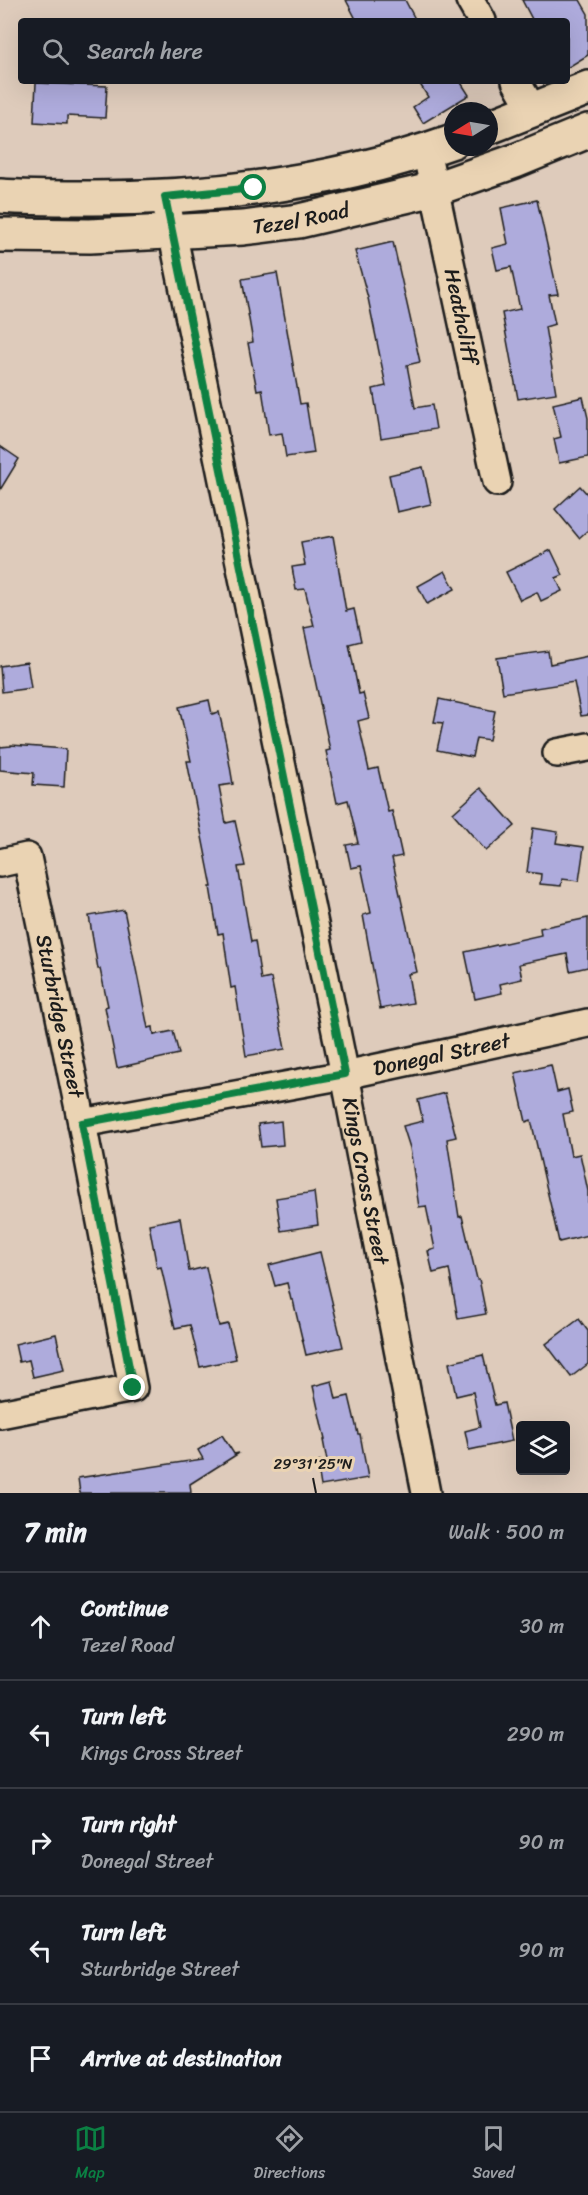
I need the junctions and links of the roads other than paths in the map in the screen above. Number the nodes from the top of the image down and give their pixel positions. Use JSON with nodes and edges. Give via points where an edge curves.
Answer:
{"nodes":[{"id":1,"x":470,"y":0,"type":"edge"},
{"id":2,"x":480,"y":18,"type":"edge"},
{"id":3,"x":518,"y":84,"type":"edge"},
{"id":4,"x":588,"y":87,"type":"edge"},
{"id":5,"x":534,"y":111,"type":"junction"},
{"id":6,"x":498,"y":124,"type":"edge"},
{"id":7,"x":588,"y":131,"type":"edge"},
{"id":8,"x":440,"y":145,"type":"edge"},
{"id":9,"x":435,"y":189,"type":"junction"},
{"id":10,"x":0,"y":196,"type":"edge"},
{"id":11,"x":165,"y":197,"type":"junction"},
{"id":12,"x":172,"y":232,"type":"junction"},
{"id":13,"x":0,"y":235,"type":"edge"},
{"id":14,"x":497,"y":482,"type":"dead end"},
{"id":15,"x":588,"y":747,"type":"edge"},
{"id":16,"x":557,"y":753,"type":"dead end"},
{"id":17,"x":0,"y":863,"type":"edge"},
{"id":18,"x":588,"y":1023,"type":"edge"},
{"id":19,"x":345,"y":1074,"type":"junction"},
{"id":20,"x":82,"y":1123,"type":"junction"},
{"id":21,"x":0,"y":1414,"type":"edge"},
{"id":22,"x":426,"y":1493,"type":"edge"}],
"edges":[{"from":1,"to":2,"type":"street"},
{"from":3,"to":5,"type":"street"},
{"from":4,"to":5,"type":"main road"},
{"from":5,"to":6,"type":"main road"},
{"from":7,"to":9,"type":"main road","name":"Tezel Road"},
{"from":8,"to":9,"type":"street","name":"Heathcliff"},
{"from":8,"to":11,"type":"main road","name":"Tezel Road","via":[[325,175],[254,188]]},
{"from":9,"to":12,"type":"main road","name":"Tezel Road","via":[[299,221]]},
{"from":9,"to":14,"type":"street","name":"Heathcliff"},
{"from":10,"to":11,"type":"main road","name":"Tezel Road"},
{"from":11,"to":12,"type":"street","name":"Kings Cross Street"},
{"from":12,"to":13,"type":"main road","name":"Tezel Road"},
{"from":12,"to":19,"type":"street","name":"Kings Cross Street"},
{"from":15,"to":16,"type":"street"},
{"from":17,"to":20,"type":"street","name":"Sturbridge Street","via":[[27,858]]},
{"from":18,"to":19,"type":"street","name":"Donegal Street"},
{"from":19,"to":20,"type":"street","name":"Donegal Street"},
{"from":19,"to":22,"type":"street","name":"Kings Cross Street"},
{"from":20,"to":21,"type":"street","name":"Sturbridge Street","via":[[133,1388]]}]}
